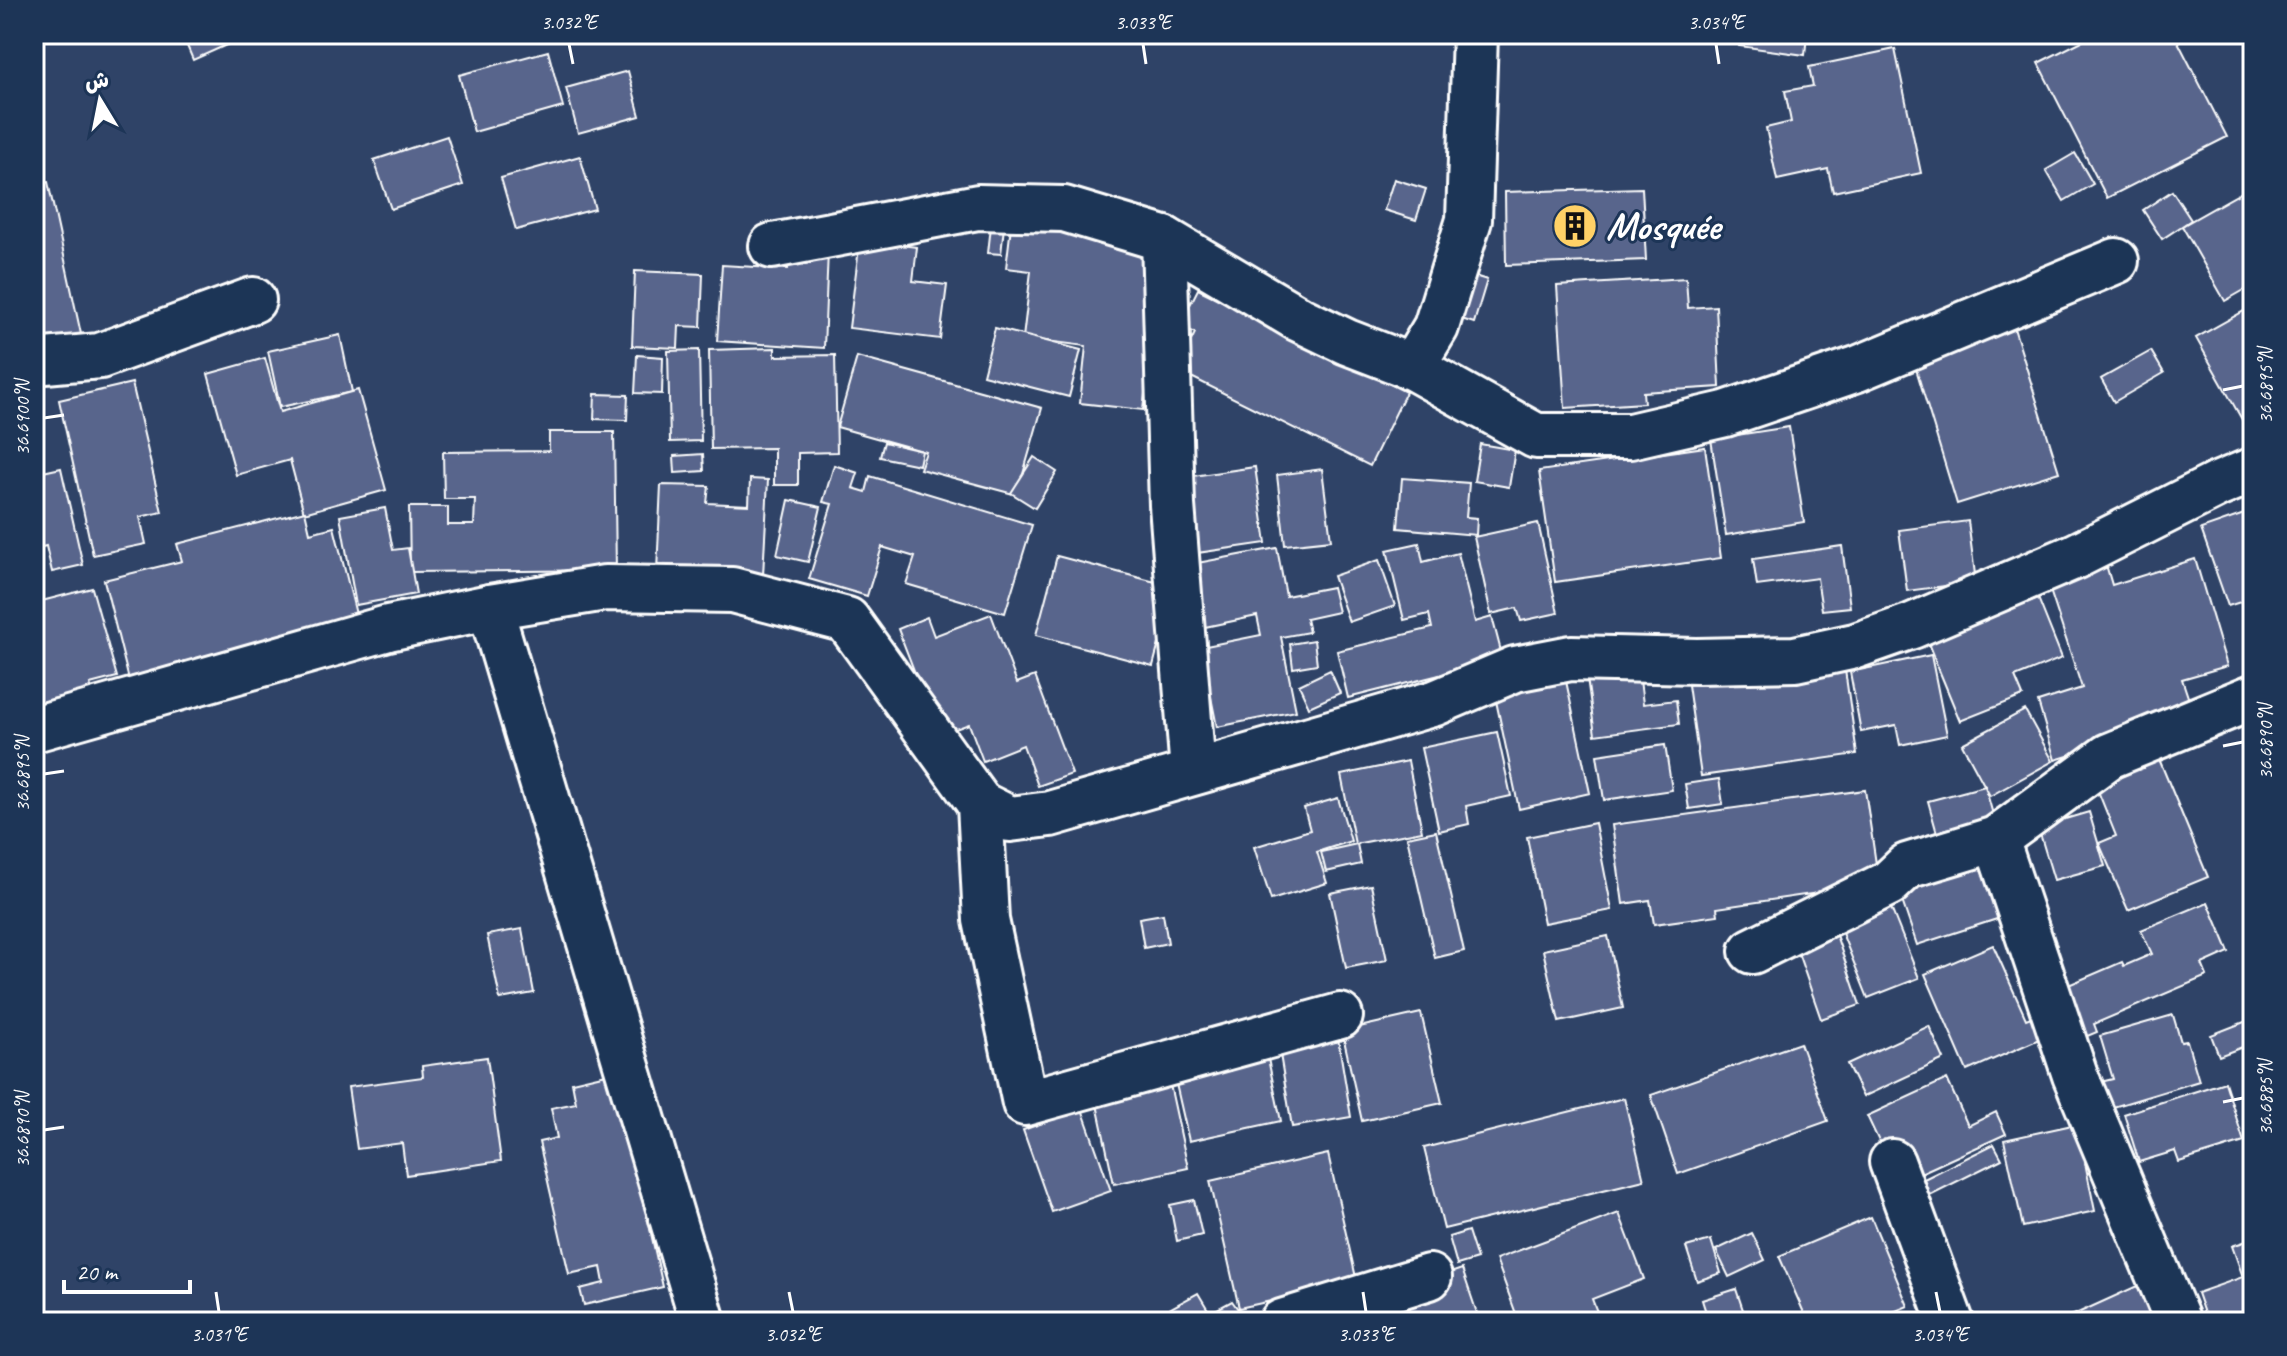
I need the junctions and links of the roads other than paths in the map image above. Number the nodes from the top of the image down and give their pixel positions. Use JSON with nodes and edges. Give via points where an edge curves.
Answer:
{"nodes":[{"id":1,"x":1475,"y":34,"type":"edge"},
{"id":2,"x":1164,"y":239,"type":"junction"},
{"id":3,"x":772,"y":246,"type":"dead end"},
{"id":4,"x":2116,"y":261,"type":"dead end"},
{"id":5,"x":253,"y":300,"type":"dead end"},
{"id":6,"x":34,"y":362,"type":"edge"},
{"id":7,"x":1412,"y":367,"type":"junction"},
{"id":8,"x":2253,"y":470,"type":"edge"},
{"id":9,"x":490,"y":607,"type":"junction"},
{"id":10,"x":2253,"y":697,"type":"edge"},
{"id":11,"x":34,"y":729,"type":"edge"},
{"id":12,"x":1193,"y":772,"type":"junction"},
{"id":13,"x":980,"y":804,"type":"junction"},
{"id":14,"x":1996,"y":839,"type":"junction"},
{"id":15,"x":1752,"y":951,"type":"dead end"},
{"id":16,"x":1340,"y":1016,"type":"dead end"},
{"id":17,"x":1892,"y":1162,"type":"dead end"},
{"id":18,"x":1429,"y":1277,"type":"dead end"},
{"id":19,"x":703,"y":1322,"type":"edge"},
{"id":20,"x":1282,"y":1322,"type":"edge"},
{"id":21,"x":1951,"y":1322,"type":"edge"},
{"id":22,"x":2178,"y":1322,"type":"edge"}],
"edges":[{"from":1,"to":7,"type":"street","via":[[1469,220],[1436,327]]},
{"from":2,"to":3,"type":"street","via":[[1064,209],[978,207]]},
{"from":2,"to":7,"type":"street","via":[[1299,319]]},
{"from":2,"to":12,"type":"street","via":[[1172,505]]},
{"from":4,"to":7,"type":"street","via":[[1857,369],[1725,414],[1630,436],[1536,436]]},
{"from":5,"to":6,"type":"street","via":[[100,356]]},
{"from":8,"to":12,"type":"street","via":[[2076,556],[1855,646],[1795,659],[1571,658],[1543,663],[1515,669],[1435,703]]},
{"from":9,"to":11,"type":"street","via":[[388,628]]},
{"from":9,"to":13,"type":"street","via":[[605,588],[732,590],[847,620]]},
{"from":9,"to":19,"type":"street"},
{"from":10,"to":14,"type":"street","via":[[2109,756]]},
{"from":12,"to":13,"type":"street","via":[[1050,814],[1010,819]]},
{"from":13,"to":16,"type":"street","via":[[986,920],[1025,1103]]},
{"from":14,"to":15,"type":"street","via":[[1907,866],[1889,883]]},
{"from":14,"to":22,"type":"street","via":[[2075,1075]]},
{"from":17,"to":21,"type":"street"},
{"from":18,"to":20,"type":"street"}]}
